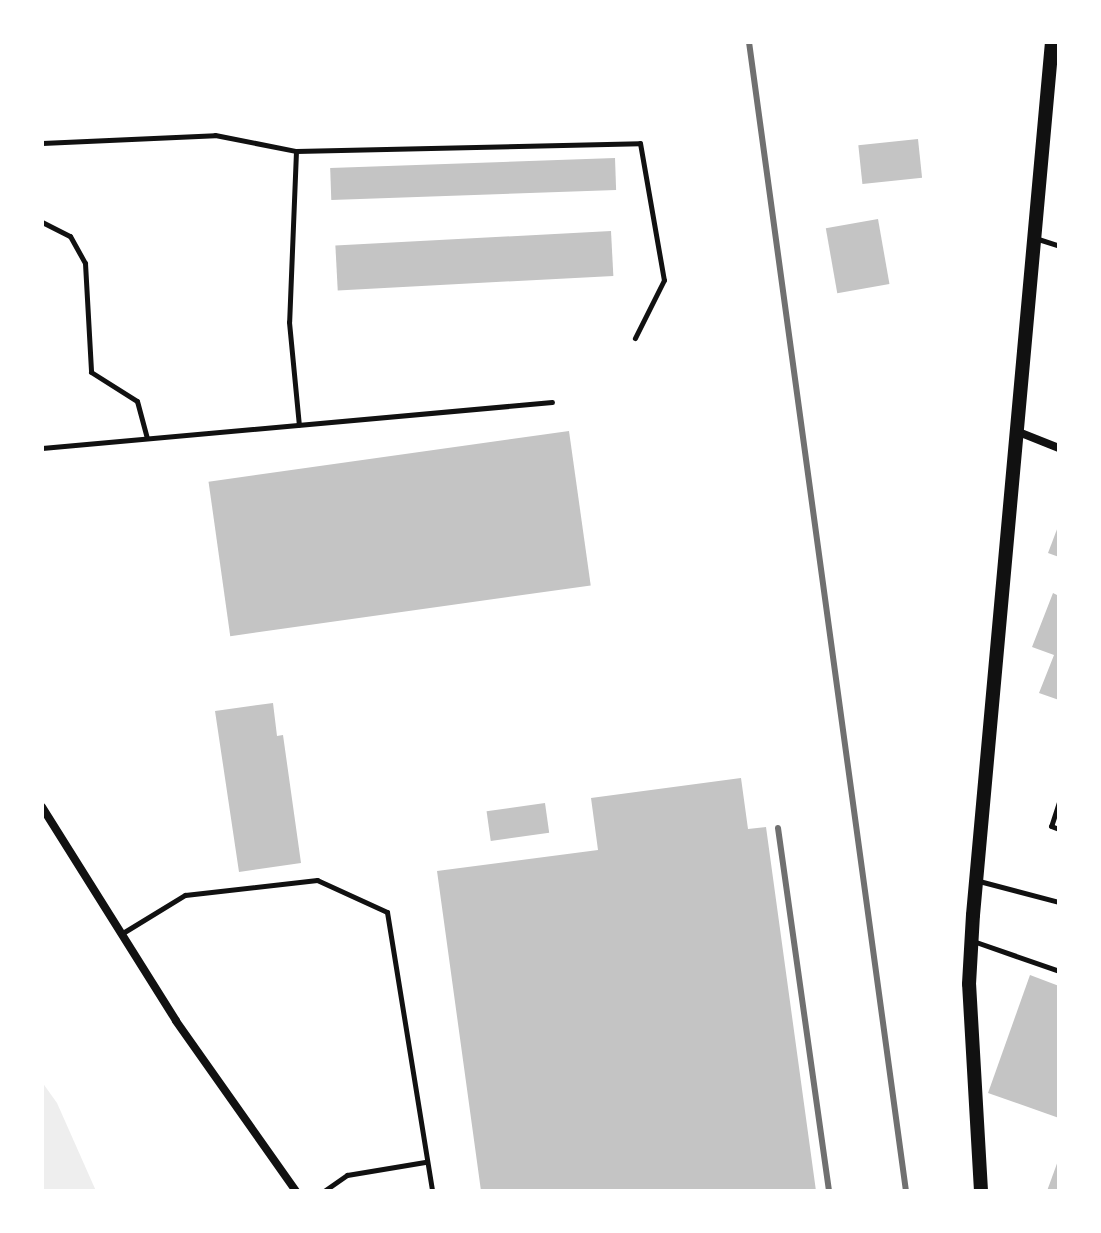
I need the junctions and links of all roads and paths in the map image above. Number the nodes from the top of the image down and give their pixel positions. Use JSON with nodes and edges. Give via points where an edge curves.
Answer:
{"nodes":[{"id":1,"x":1052,"y":42,"type":"edge"},
{"id":2,"x":42,"y":143,"type":"edge"},
{"id":3,"x":296,"y":151,"type":"junction"},
{"id":4,"x":42,"y":222,"type":"edge"},
{"id":5,"x":1034,"y":238,"type":"junction"},
{"id":6,"x":1059,"y":246,"type":"edge"},
{"id":7,"x":635,"y":338,"type":"dead end"},
{"id":8,"x":552,"y":402,"type":"dead end"},
{"id":9,"x":299,"y":425,"type":"junction"},
{"id":10,"x":1016,"y":431,"type":"junction"},
{"id":11,"x":147,"y":438,"type":"junction"},
{"id":12,"x":42,"y":448,"type":"edge"},
{"id":13,"x":1059,"y":448,"type":"edge"},
{"id":14,"x":1059,"y":802,"type":"edge"},
{"id":15,"x":42,"y":807,"type":"edge"},
{"id":16,"x":1059,"y":829,"type":"edge"},
{"id":17,"x":977,"y":881,"type":"junction"},
{"id":18,"x":1059,"y":902,"type":"edge"},
{"id":19,"x":121,"y":934,"type":"junction"},
{"id":20,"x":971,"y":940,"type":"junction"},
{"id":21,"x":1059,"y":971,"type":"edge"},
{"id":22,"x":425,"y":1162,"type":"junction"},
{"id":23,"x":296,"y":1191,"type":"edge"},
{"id":24,"x":324,"y":1191,"type":"edge"},
{"id":25,"x":432,"y":1191,"type":"edge"},
{"id":26,"x":981,"y":1191,"type":"edge"}],
"edges":[{"from":1,"to":5,"type":"main road"},
{"from":2,"to":3,"type":"lane","via":[[215,135]]},
{"from":3,"to":7,"type":"lane","via":[[640,143],[664,280]]},
{"from":3,"to":9,"type":"lane","via":[[289,322]]},
{"from":4,"to":11,"type":"lane","via":[[70,236],[85,263],[91,372],[137,401]]},
{"from":5,"to":6,"type":"lane"},
{"from":5,"to":10,"type":"main road"},
{"from":8,"to":9,"type":"lane"},
{"from":9,"to":11,"type":"lane"},
{"from":10,"to":13,"type":"street"},
{"from":10,"to":17,"type":"main road"},
{"from":11,"to":12,"type":"lane"},
{"from":14,"to":16,"type":"lane","via":[[1051,826]]},
{"from":15,"to":19,"type":"street"},
{"from":17,"to":18,"type":"lane"},
{"from":17,"to":20,"type":"main road"},
{"from":19,"to":22,"type":"lane","via":[[185,895],[200,893],[317,880],[376,903],[387,912]]},
{"from":19,"to":23,"type":"street","via":[[248,1129]]},
{"from":20,"to":21,"type":"lane"},
{"from":20,"to":26,"type":"main road","via":[[972,1077]]},
{"from":22,"to":24,"type":"lane","via":[[347,1175]]},
{"from":22,"to":25,"type":"lane"}]}
